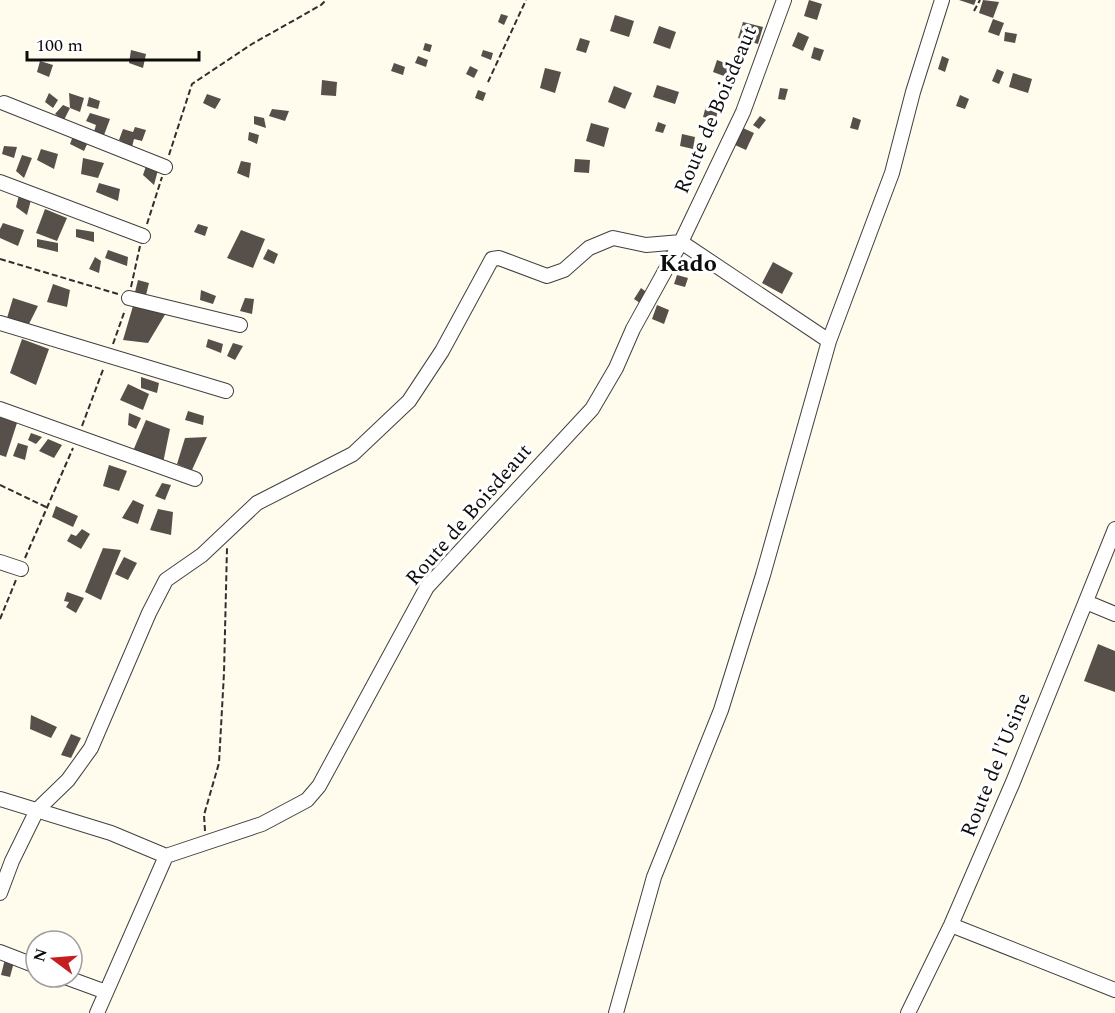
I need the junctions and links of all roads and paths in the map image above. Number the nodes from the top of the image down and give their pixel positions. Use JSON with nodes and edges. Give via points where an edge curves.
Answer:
{"nodes":[{"id":1,"x":526,"y":0,"type":"edge"},
{"id":2,"x":784,"y":0,"type":"edge"},
{"id":3,"x":942,"y":0,"type":"edge"},
{"id":4,"x":980,"y":0,"type":"edge"},
{"id":5,"x":974,"y":11,"type":"dead end"},
{"id":6,"x":488,"y":82,"type":"dead end"},
{"id":7,"x":4,"y":103,"type":"dead end"},
{"id":8,"x":165,"y":167,"type":"dead end"},
{"id":9,"x":0,"y":182,"type":"edge"},
{"id":10,"x":143,"y":236,"type":"dead end"},
{"id":11,"x":681,"y":242,"type":"junction"},
{"id":12,"x":0,"y":258,"type":"edge"},
{"id":13,"x":129,"y":298,"type":"joint"},
{"id":14,"x":0,"y":323,"type":"edge"},
{"id":15,"x":240,"y":325,"type":"dead end"},
{"id":16,"x":829,"y":341,"type":"junction"},
{"id":17,"x":225,"y":391,"type":"dead end"},
{"id":18,"x":0,"y":409,"type":"edge"},
{"id":19,"x":195,"y":478,"type":"dead end"},
{"id":20,"x":0,"y":485,"type":"edge"},
{"id":21,"x":47,"y":507,"type":"dead end"},
{"id":22,"x":1115,"y":529,"type":"edge"},
{"id":23,"x":227,"y":531,"type":"junction"},
{"id":24,"x":0,"y":562,"type":"edge"},
{"id":25,"x":21,"y":569,"type":"dead end"},
{"id":26,"x":1086,"y":602,"type":"junction"},
{"id":27,"x":1115,"y":614,"type":"edge"},
{"id":28,"x":0,"y":799,"type":"edge"},
{"id":29,"x":38,"y":810,"type":"junction"},
{"id":30,"x":206,"y":842,"type":"junction"},
{"id":31,"x":166,"y":856,"type":"junction"},
{"id":32,"x":0,"y":893,"type":"edge"},
{"id":33,"x":951,"y":924,"type":"junction"},
{"id":34,"x":0,"y":952,"type":"edge"},
{"id":35,"x":24,"y":961,"type":"edge"},
{"id":36,"x":84,"y":984,"type":"edge"},
{"id":37,"x":1115,"y":990,"type":"edge"},
{"id":38,"x":106,"y":992,"type":"junction"},
{"id":39,"x":97,"y":1013,"type":"edge"},
{"id":40,"x":616,"y":1013,"type":"edge"},
{"id":41,"x":908,"y":1013,"type":"edge"}],
"edges":[{"from":1,"to":6,"type":"path"},
{"from":2,"to":11,"type":"street","name":"Route de Boisdeaut","via":[[743,112]]},
{"from":3,"to":16,"type":"street","via":[[892,173]]},
{"from":4,"to":5,"type":"path"},
{"from":7,"to":8,"type":"street"},
{"from":9,"to":10,"type":"street"},
{"from":11,"to":16,"type":"street"},
{"from":11,"to":23,"type":"street","via":[[646,245],[614,238],[589,248],[564,270],[547,276],[499,258],[492,259],[442,351],[409,401],[353,454],[256,503]]},
{"from":11,"to":30,"type":"street","name":"Route de Boisdeaut","via":[[592,409],[428,587],[319,786],[307,800],[262,824]]},
{"from":12,"to":13,"type":"path"},
{"from":13,"to":15,"type":"street"},
{"from":14,"to":17,"type":"street"},
{"from":16,"to":40,"type":"street","via":[[724,699],[654,877]]},
{"from":18,"to":19,"type":"street"},
{"from":20,"to":21,"type":"path"},
{"from":22,"to":26,"type":"street","name":"Route de l'Usine"},
{"from":23,"to":29,"type":"street","via":[[202,555],[166,580],[91,748],[68,780]]},
{"from":23,"to":30,"type":"path","via":[[219,763],[204,815]]},
{"from":24,"to":25,"type":"street"},
{"from":26,"to":27,"type":"street"},
{"from":26,"to":33,"type":"street","name":"Route de l'Usine"},
{"from":28,"to":29,"type":"street"},
{"from":29,"to":31,"type":"street","via":[[111,833]]},
{"from":29,"to":32,"type":"street"},
{"from":30,"to":31,"type":"street","name":"Route de Boisdeaut"},
{"from":31,"to":38,"type":"street"},
{"from":33,"to":37,"type":"street"},
{"from":33,"to":41,"type":"street","name":"Route de l'Usine"},
{"from":34,"to":35,"type":"street"},
{"from":36,"to":38,"type":"street"},
{"from":38,"to":39,"type":"street"}]}
